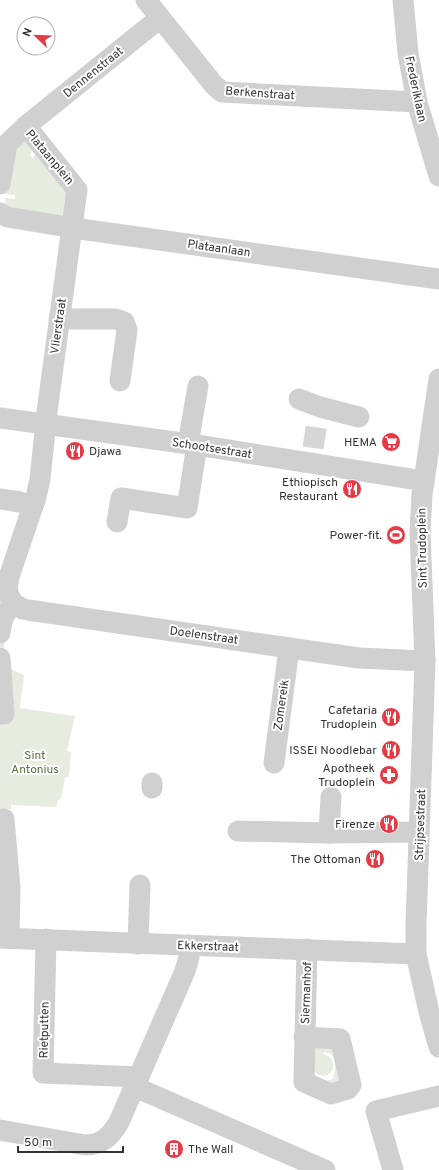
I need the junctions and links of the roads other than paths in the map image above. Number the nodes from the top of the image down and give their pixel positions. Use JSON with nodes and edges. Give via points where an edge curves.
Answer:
{"nodes":[{"id":1,"x":146,"y":0,"type":"edge"},
{"id":2,"x":403,"y":0,"type":"edge"},
{"id":3,"x":165,"y":18,"type":"junction"},
{"id":4,"x":417,"y":102,"type":"junction"},
{"id":5,"x":26,"y":126,"type":"junction"},
{"id":6,"x":439,"y":176,"type":"edge"},
{"id":7,"x":0,"y":184,"type":"edge"},
{"id":8,"x":0,"y":213,"type":"edge"},
{"id":9,"x":72,"y":227,"type":"junction"},
{"id":10,"x":439,"y":279,"type":"edge"},
{"id":11,"x":59,"y":319,"type":"junction"},
{"id":12,"x":439,"y":379,"type":"edge"},
{"id":13,"x":120,"y":381,"type":"dead end"},
{"id":14,"x":198,"y":386,"type":"dead end"},
{"id":15,"x":299,"y":399,"type":"dead end"},
{"id":16,"x":359,"y":417,"type":"dead end"},
{"id":17,"x":0,"y":418,"type":"edge"},
{"id":18,"x":45,"y":424,"type":"junction"},
{"id":19,"x":193,"y":445,"type":"junction"},
{"id":20,"x":424,"y":481,"type":"junction"},
{"id":21,"x":0,"y":499,"type":"edge"},
{"id":22,"x":33,"y":506,"type":"junction"},
{"id":23,"x":117,"y":522,"type":"dead end"},
{"id":24,"x":4,"y":576,"type":"edge"},
{"id":25,"x":14,"y":604,"type":"junction"},
{"id":26,"x":431,"y":615,"type":"edge"},
{"id":27,"x":0,"y":633,"type":"edge"},
{"id":28,"x":289,"y":648,"type":"junction"},
{"id":29,"x":0,"y":658,"type":"edge"},
{"id":30,"x":425,"y":661,"type":"junction"},
{"id":31,"x":0,"y":714,"type":"edge"},
{"id":32,"x":274,"y":763,"type":"dead end"},
{"id":33,"x":430,"y":790,"type":"edge"},
{"id":34,"x":331,"y":797,"type":"dead end"},
{"id":35,"x":0,"y":820,"type":"edge"},
{"id":36,"x":238,"y":831,"type":"dead end"},
{"id":37,"x":419,"y":832,"type":"junction"},
{"id":38,"x":329,"y":833,"type":"junction"},
{"id":39,"x":140,"y":885,"type":"dead end"},
{"id":40,"x":5,"y":938,"type":"edge"},
{"id":41,"x":46,"y":939,"type":"junction"},
{"id":42,"x":138,"y":944,"type":"junction"},
{"id":43,"x":189,"y":945,"type":"junction"},
{"id":44,"x":307,"y":949,"type":"junction"},
{"id":45,"x":416,"y":954,"type":"junction"},
{"id":46,"x":304,"y":1037,"type":"dead end"},
{"id":47,"x":439,"y":1046,"type":"edge"},
{"id":48,"x":137,"y":1082,"type":"junction"},
{"id":49,"x":439,"y":1096,"type":"edge"},
{"id":50,"x":0,"y":1130,"type":"edge"},
{"id":51,"x":325,"y":1170,"type":"edge"},
{"id":52,"x":392,"y":1170,"type":"edge"}],
"edges":[{"from":1,"to":3,"type":"street","name":"Berkenstraat"},
{"from":2,"to":4,"type":"street","name":"Frederiklaan","via":[[408,53]]},
{"from":3,"to":4,"type":"street","name":"Berkenstraat","via":[[214,85],[222,92]]},
{"from":3,"to":5,"type":"street","name":"Dennenstraat"},
{"from":4,"to":6,"type":"street","name":"Frederiklaan"},
{"from":5,"to":7,"type":"street","name":"Plataanplein","via":[[7,144]]},
{"from":5,"to":9,"type":"street","name":"Plataanplein","via":[[77,190]]},
{"from":8,"to":9,"type":"street","name":"Plataanlaan","via":[[7,217]]},
{"from":9,"to":10,"type":"street","name":"Plataanlaan"},
{"from":9,"to":11,"type":"street","name":"Vlierstraat"},
{"from":11,"to":13,"type":"street","via":[[116,319],[124,322],[127,330]]},
{"from":11,"to":18,"type":"street","name":"Vlierstraat"},
{"from":12,"to":20,"type":"street"},
{"from":14,"to":19,"type":"street"},
{"from":15,"to":16,"type":"street","via":[[318,415]]},
{"from":17,"to":18,"type":"street","name":"Schootsestraat"},
{"from":18,"to":19,"type":"street","name":"Schootsestraat"},
{"from":18,"to":22,"type":"street","name":"Vlierstraat","via":[[40,479]]},
{"from":19,"to":20,"type":"street","name":"Schootsestraat","via":[[312,456]]},
{"from":19,"to":23,"type":"street","via":[[187,508],[122,498]]},
{"from":20,"to":26,"type":"street","name":"Sint Trudoplein","via":[[420,532]]},
{"from":21,"to":22,"type":"street"},
{"from":22,"to":24,"type":"street","name":"Vlierstraat"},
{"from":24,"to":25,"type":"street"},
{"from":25,"to":27,"type":"street","via":[[2,619]]},
{"from":25,"to":28,"type":"street","name":"Doelenstraat","via":[[28,610]]},
{"from":26,"to":30,"type":"street","name":"Strijpsestraat"},
{"from":28,"to":30,"type":"street","name":"Doelenstraat","via":[[359,658]]},
{"from":28,"to":32,"type":"street","name":"Zomereik"},
{"from":29,"to":31,"type":"street","via":[[4,714]]},
{"from":30,"to":33,"type":"street","name":"Strijpsestraat"},
{"from":33,"to":37,"type":"street","name":"Strijpsestraat"},
{"from":34,"to":38,"type":"street"},
{"from":35,"to":40,"type":"street","via":[[4,819],[10,888]]},
{"from":36,"to":38,"type":"street"},
{"from":37,"to":38,"type":"street"},
{"from":37,"to":45,"type":"street","name":"Strijpsestraat"},
{"from":39,"to":42,"type":"street"},
{"from":40,"to":41,"type":"street","name":"Ekkerstraat"},
{"from":41,"to":42,"type":"street","name":"Ekkerstraat"},
{"from":41,"to":48,"type":"street","name":"Rietputten","via":[[43,1073]]},
{"from":42,"to":43,"type":"street","name":"Ekkerstraat"},
{"from":43,"to":44,"type":"street","name":"Ekkerstraat"},
{"from":43,"to":48,"type":"street","via":[[185,971]]},
{"from":44,"to":45,"type":"street","name":"Ekkerstraat"},
{"from":44,"to":46,"type":"street","name":"Siermanhof"},
{"from":45,"to":47,"type":"street","name":"Strijpsestraat"},
{"from":48,"to":50,"type":"street","via":[[115,1129],[106,1139],[96,1144],[80,1145]]},
{"from":48,"to":51,"type":"street","name":"Rietputten"},
{"from":49,"to":52,"type":"street","via":[[376,1111]]}]}
